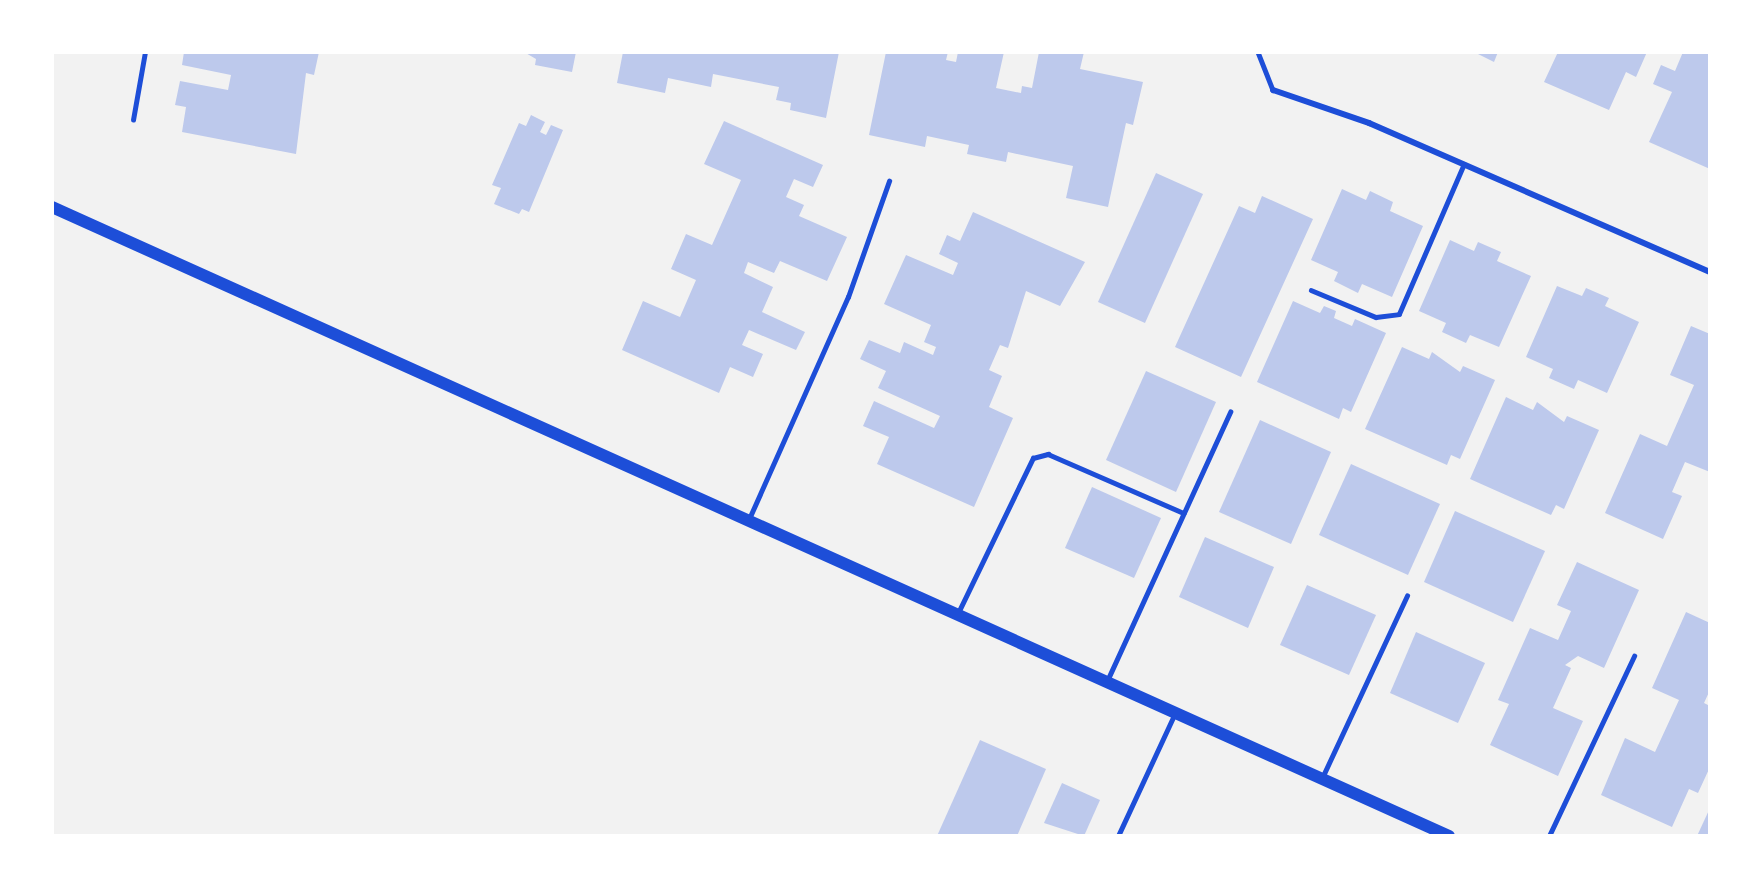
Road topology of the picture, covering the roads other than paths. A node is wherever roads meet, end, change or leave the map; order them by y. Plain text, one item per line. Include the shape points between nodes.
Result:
1 (145, 52) edge
2 (1258, 52) edge
3 (1273, 90) joint
4 (133, 120) dead end
5 (1464, 164) junction
6 (889, 181) dead end
7 (52, 207) edge
8 (1710, 272) edge
9 (1311, 290) dead end
10 (1230, 412) dead end
11 (1184, 513) junction
12 (748, 522) junction
13 (1407, 596) dead end
14 (957, 614) junction
15 (1634, 656) dead end
16 (1107, 681) junction
17 (1176, 711) junction
18 (1322, 778) junction
19 (1118, 836) edge
20 (1449, 836) edge
21 (1549, 836) edge

1 - 4 lane
2 - 3 lane
3 - 5 street via 1369,123
5 - 8 street
5 - 9 lane via 1399,314 1376,317
6 - 12 lane via 848,297
7 - 12 main road
10 - 11 lane
11 - 14 lane via 1048,454 1033,458
11 - 16 lane
12 - 14 main road
13 - 18 lane
14 - 16 main road
15 - 21 lane
16 - 17 main road
17 - 18 main road
17 - 19 lane
18 - 20 main road

